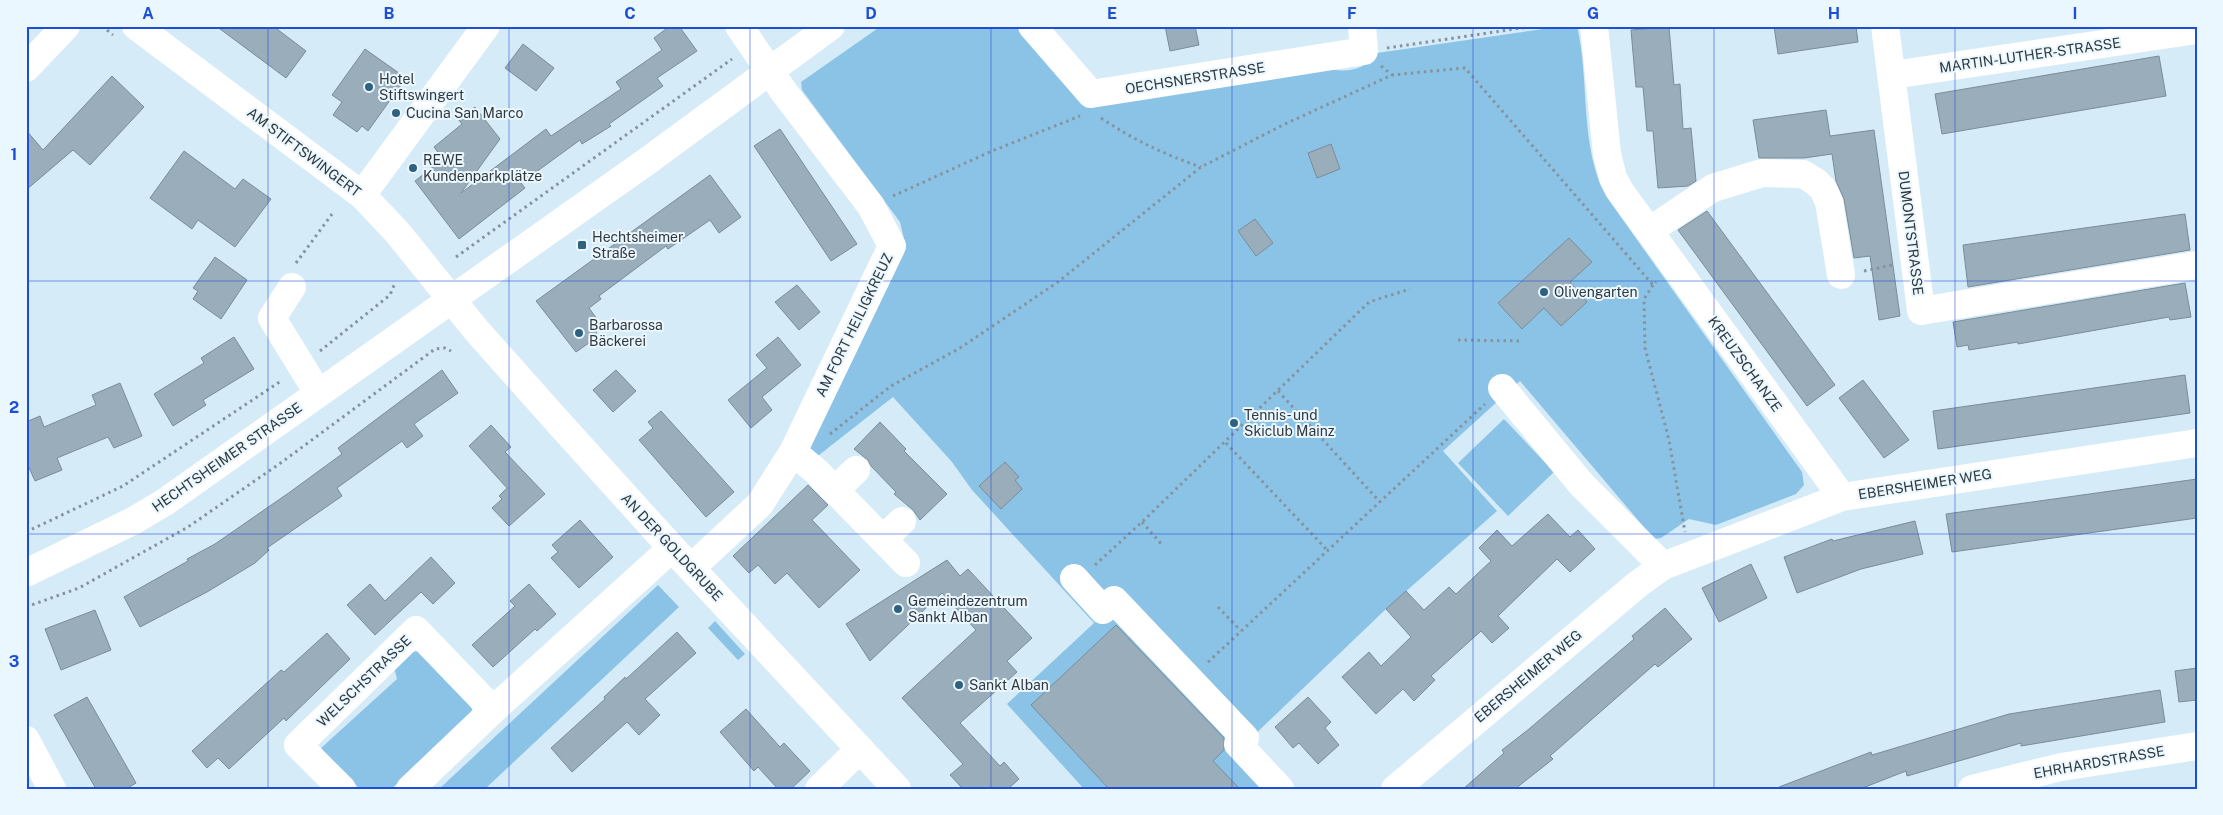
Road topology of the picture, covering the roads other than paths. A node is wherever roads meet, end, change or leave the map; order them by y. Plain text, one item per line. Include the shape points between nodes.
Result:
1 (66, 26) edge
2 (136, 26) edge
3 (486, 26) edge
4 (831, 26) edge
5 (1032, 26) edge
6 (1594, 26) edge
7 (1885, 26) edge
8 (2197, 30) edge
9 (746, 35) edge
10 (1363, 39) edge
11 (26, 68) edge
12 (770, 71) junction
13 (1892, 75) junction
14 (362, 195) junction
15 (1649, 232) junction
16 (2197, 265) edge
17 (1841, 275) road end
18 (292, 287) dead end
19 (452, 299) junction
20 (1502, 388) road end
21 (318, 393) junction
22 (2197, 443) edge
23 (796, 455) junction
24 (856, 470) dead end
25 (835, 490) junction
26 (1842, 497) junction
27 (672, 548) junction
28 (906, 563) dead end
29 (1663, 566) junction
30 (691, 568) junction
31 (1084, 572) road end
32 (26, 573) edge
33 (493, 710) junction
34 (26, 740) edge
35 (2197, 746) edge
36 (860, 749) junction
37 (52, 789) edge
38 (342, 789) edge
39 (410, 789) edge
40 (819, 789) edge
41 (897, 789) edge
42 (1280, 789) edge
43 (1395, 789) edge
44 (1972, 789) edge

1 - 11 street
2 - 14 street, AM STIFTSWINGERT
3 - 14 street
4 - 12 street, HECHTSHEIMER STRASSE
5 - 10 street, OECHSNERSTRASSE via 1091,94
6 - 15 street, KREUZSCHANZE via 1610,168 1620,191
7 - 13 street, DUMONTSTRASSE
8 - 13 street, MARTIN-LUTHER-STRASSE
9 - 12 street, AM FORT HEILIGKREUZ
12 - 19 street, HECHTSHEIMER STRASSE
12 - 23 street, AM FORT HEILIGKREUZ via 871,206 892,246
13 - 16 street, DUMONTSTRASSE via 1921,311
14 - 19 street, AM STIFTSWINGERT
15 - 17 street via 1712,188 1762,173 1803,174 1823,189 1830,202
15 - 26 street, KREUZSCHANZE
18 - 21 street via 272,318
19 - 21 street, HECHTSHEIMER STRASSE
19 - 27 street, AN DER GOLDGRUBE via 486,342
20 - 29 street via 1582,485
21 - 32 street, HECHTSHEIMER STRASSE via 141,516
22 - 26 street, EBERSHEIMER WEG
23 - 25 street
23 - 30 street, AM FORT HEILIGKREUZ via 760,504
24 - 25 street
25 - 28 street via 893,530
26 - 29 street, EBERSHEIMER WEG
27 - 30 street, AN DER GOLDGRUBE
27 - 33 street
29 - 43 street, EBERSHEIMER WEG
30 - 36 street, AN DER GOLDGRUBE
31 - 42 street via 1103,610 1114,600 1245,738 1238,744
33 - 38 street, WELSCHSTRASSE via 416,630 298,745
33 - 39 street
34 - 37 street
35 - 44 street, EHRHARDSTRASSE via 2061,766
36 - 40 street
36 - 41 street, AN DER GOLDGRUBE

